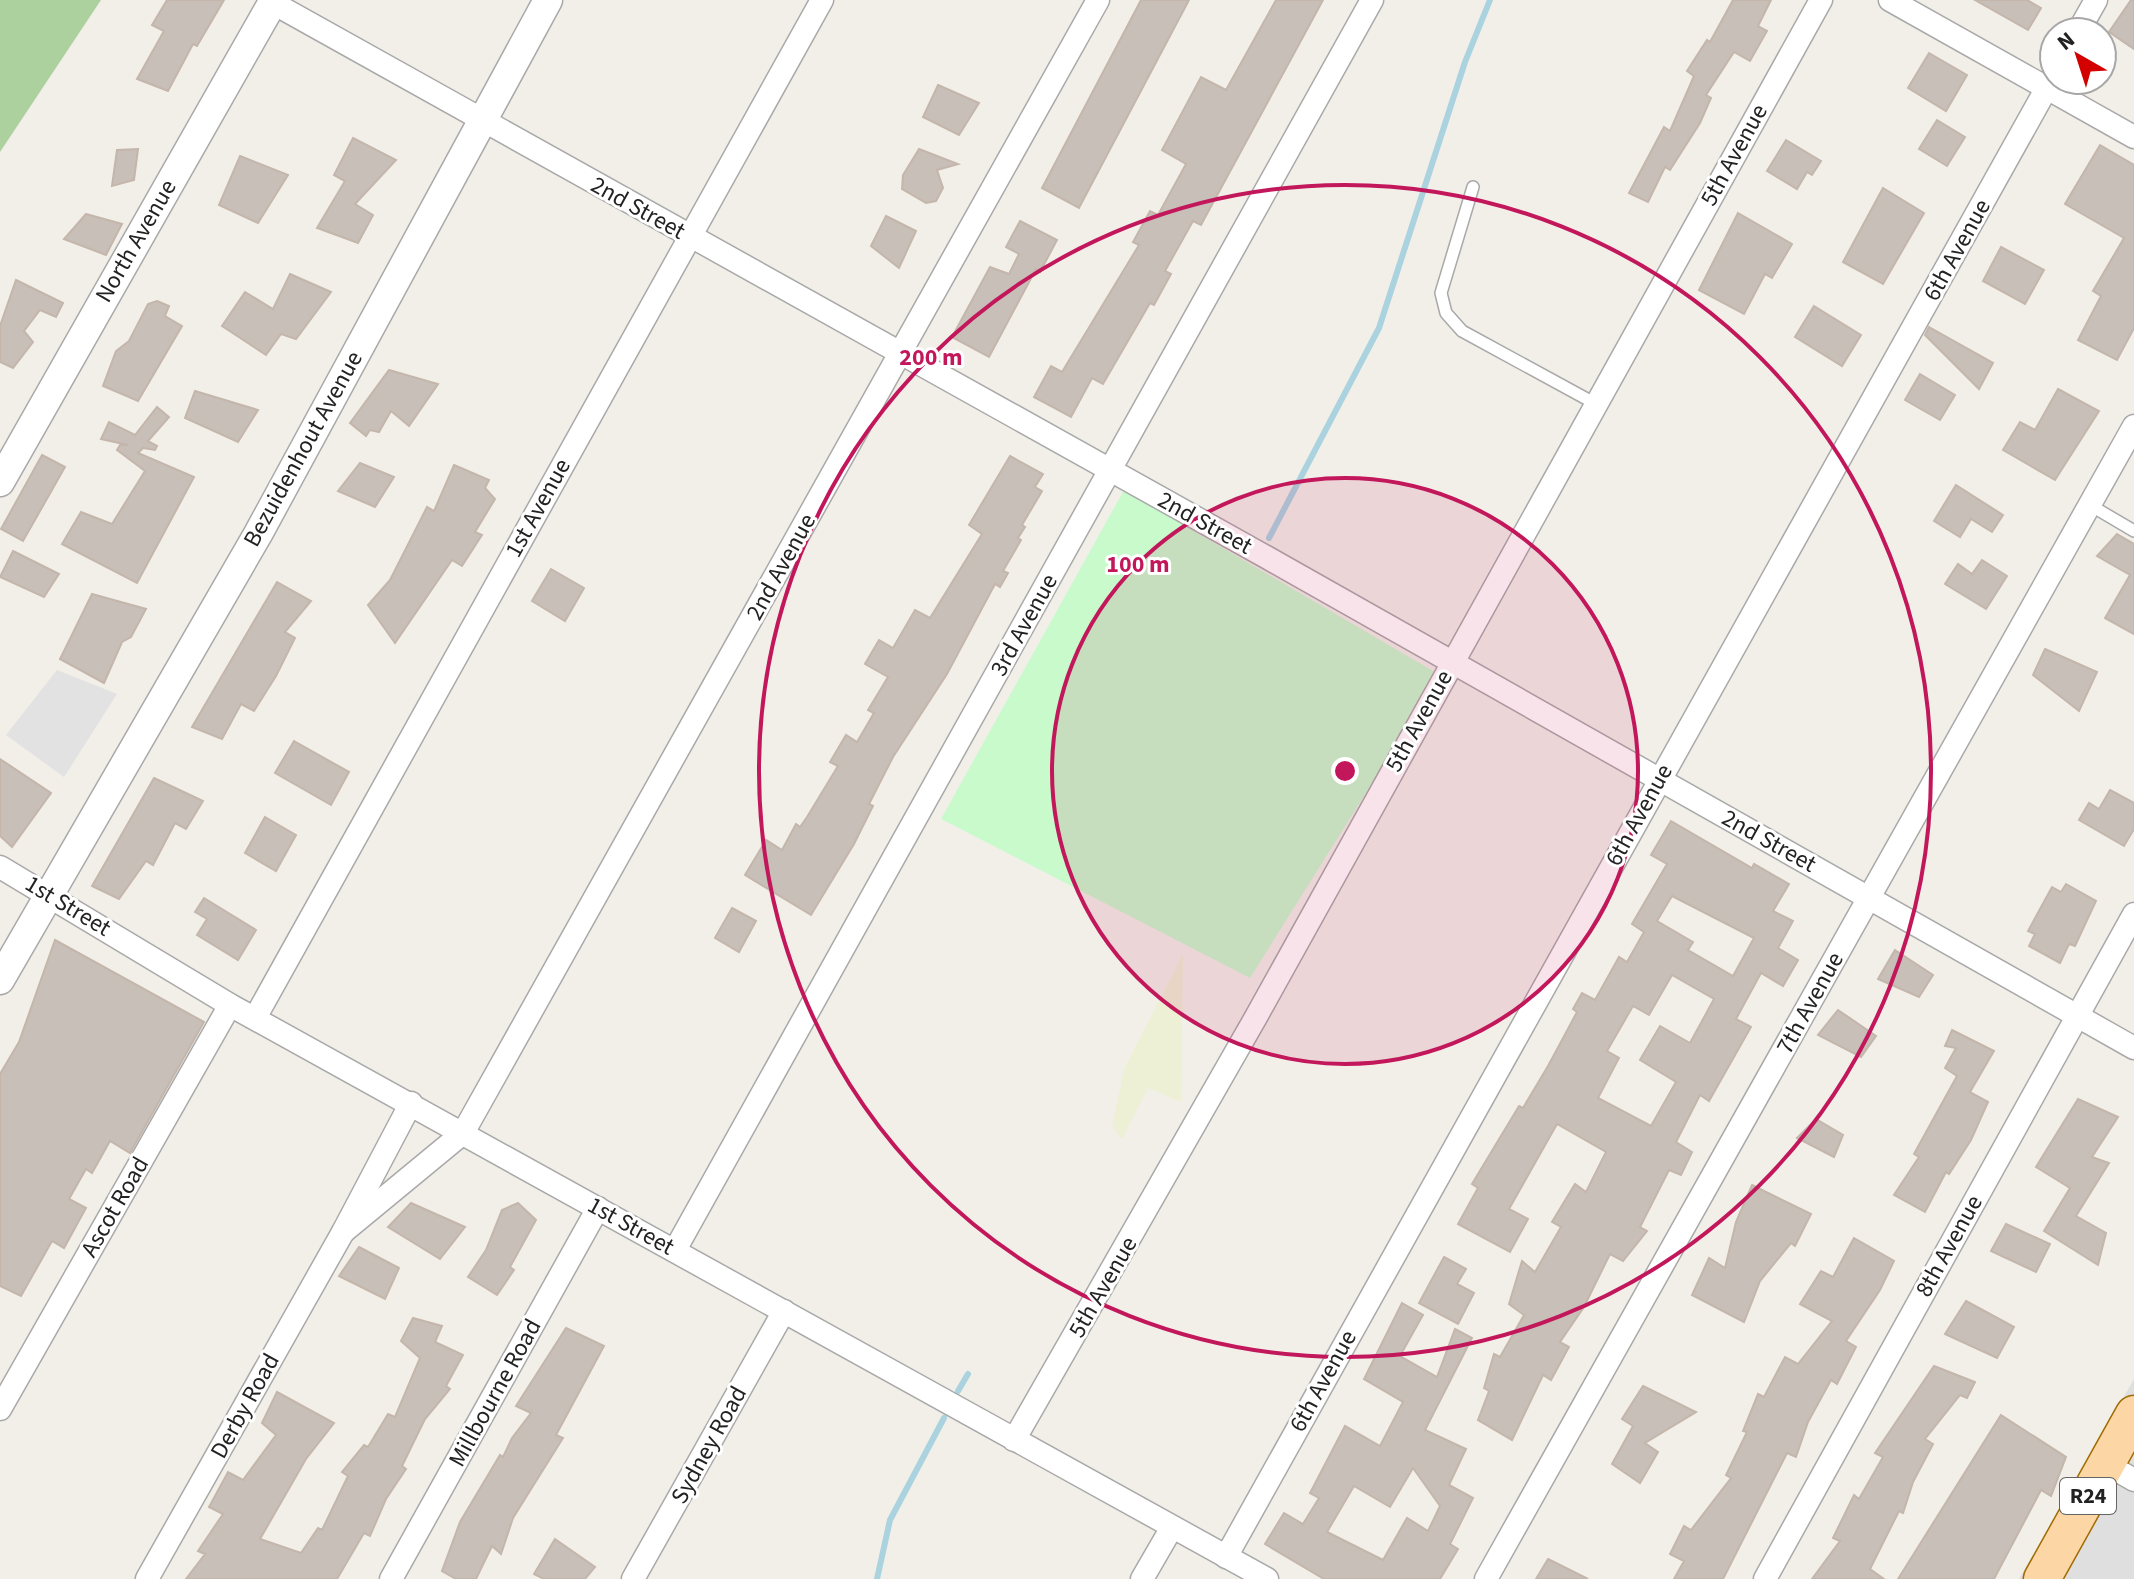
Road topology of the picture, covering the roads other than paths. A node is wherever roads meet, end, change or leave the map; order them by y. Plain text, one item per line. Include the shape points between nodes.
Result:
1 (548, 0) edge
2 (822, 0) edge
3 (1098, 0) edge
4 (1372, 0) edge
5 (1821, 0) edge
6 (1890, 0) edge
7 (273, 1) edge
8 (2038, 76) edge
9 (2042, 96) edge
10 (2071, 96) edge
11 (482, 120) junction
12 (2134, 137) edge
13 (1473, 187) dead end
14 (689, 236) junction
15 (901, 353) junction
16 (1596, 404) junction
17 (2134, 426) edge
18 (1110, 471) junction
19 (0, 482) edge
20 (2090, 505) junction
21 (2134, 531) edge
22 (1451, 661) junction
23 (1659, 780) junction
24 (0, 867) edge
25 (49, 893) junction
26 (1870, 897) junction
27 (2134, 914) edge
28 (0, 980) edge
29 (230, 1005) junction
30 (2077, 1017) junction
31 (255, 1018) junction
32 (2134, 1048) edge
33 (411, 1103) junction
34 (463, 1133) junction
35 (598, 1208) junction
36 (343, 1232) junction
37 (675, 1250) junction
38 (784, 1311) junction
39 (0, 1409) edge
40 (2134, 1414) edge
41 (1014, 1440) junction
42 (2125, 1470) edge
43 (1171, 1529) junction
44 (1226, 1557) junction
45 (147, 1579) edge
46 (391, 1579) edge
47 (633, 1579) edge
48 (1142, 1579) edge
49 (1267, 1579) edge
50 (1486, 1579) edge
51 (1765, 1579) edge
52 (2042, 1579) edge
53 (2069, 1579) edge

1 - 11 street, Bezuidenhout Avenue
2 - 14 street, 1st Avenue
3 - 15 street, 2nd Avenue
4 - 18 street, 3rd Avenue
5 - 16 street, 5th Avenue
6 - 8 street
7 - 11 street, 2nd Street
7 - 19 street, North Avenue
9 - 23 street, 6th Avenue
10 - 12 street
11 - 14 street, 2nd Street
11 - 25 street, Bezuidenhout Avenue via 258,534
13 - 16 lane via 1441,293 1446,313 1462,331
14 - 15 street, 2nd Street
14 - 31 street, 1st Avenue
15 - 18 street, 2nd Street
15 - 34 street, 2nd Avenue
16 - 22 street, 5th Avenue
17 - 20 street, 7th Avenue
18 - 22 street, 2nd Street
18 - 37 street, 3rd Avenue
20 - 21 lane
20 - 26 street, 7th Avenue
22 - 23 street, 2nd Street
22 - 41 street, 5th Avenue
23 - 26 street, 2nd Street
23 - 44 street, 6th Avenue
24 - 25 street, 1st Street
25 - 28 street, Bezuidenhout Avenue
25 - 29 street, 1st Street
26 - 30 street, 2nd Street
26 - 50 street, 7th Avenue
27 - 30 street, 8th Avenue
29 - 31 street, 1st Street
29 - 39 street, Ascot Road
30 - 32 street, 2nd Street
30 - 51 street, 8th Avenue
31 - 33 street, 1st Street
33 - 34 street, 1st Street
33 - 36 street, Derby Road
34 - 35 street, 1st Street
34 - 36 street, Derby Road
35 - 37 street, 1st Street
35 - 46 street, Millbourne Road
36 - 45 street, Derby Road
37 - 38 street, 1st Street
38 - 41 street, 1st Street
38 - 47 street, Sydney Road
40 - 42 main road, R24
41 - 43 street, 1st Street
42 - 52 main road, R24
42 - 53 main road, R24
43 - 44 street, 1st Street
43 - 48 street
44 - 49 street, 1st Street

